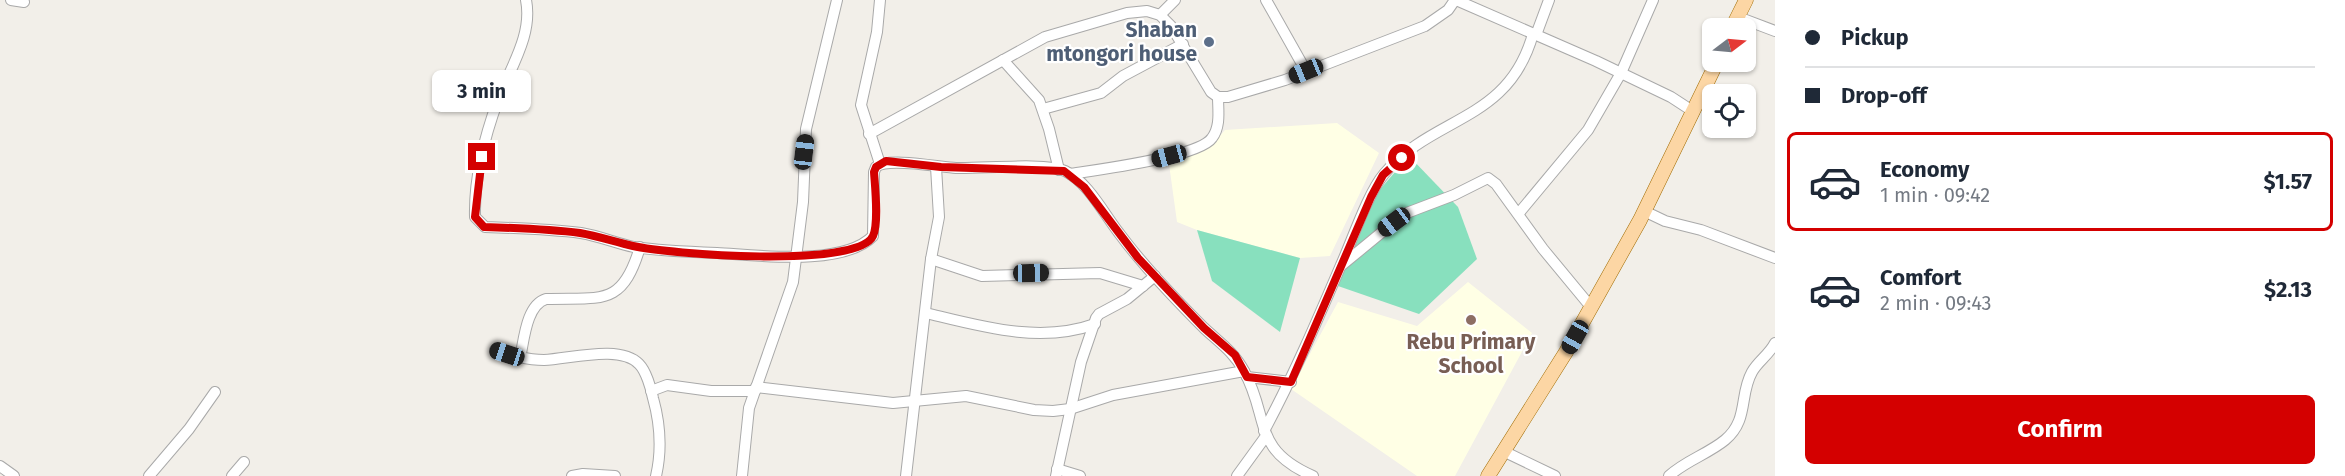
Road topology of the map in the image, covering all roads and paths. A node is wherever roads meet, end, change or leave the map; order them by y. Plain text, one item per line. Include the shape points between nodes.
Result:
1 (10, 0) edge
2 (526, 0) edge
3 (837, 0) edge
4 (880, 0) edge
5 (1175, 0) edge
6 (1266, 0) edge
7 (1455, 0) edge
8 (1549, 0) edge
9 (1653, 0) edge
10 (1746, 0) edge
11 (24, 2) dead end
12 (1160, 15) junction
13 (1737, 18) edge
14 (1756, 27) edge
15 (1775, 31) edge
16 (1534, 34) junction
17 (1184, 44) junction
18 (1004, 60) junction
19 (1306, 71) junction
20 (1712, 72) edge
21 (1621, 73) junction
22 (1218, 97) junction
23 (1043, 109) junction
24 (1694, 112) junction
25 (869, 134) junction
26 (880, 164) junction
27 (936, 167) junction
28 (1059, 170) junction
29 (1070, 174) junction
30 (1644, 211) junction
31 (1519, 213) junction
32 (640, 247) junction
33 (798, 257) junction
34 (1775, 258) edge
35 (931, 259) junction
36 (1341, 264) junction
37 (1155, 276) junction
38 (1143, 286) junction
39 (1591, 307) junction
40 (926, 313) junction
41 (1095, 324) junction
42 (1775, 343) edge
43 (495, 350) dead end
44 (520, 358) junction
45 (1246, 374) junction
46 (1291, 382) junction
47 (756, 389) junction
48 (651, 391) junction
49 (215, 392) dead end
50 (917, 401) junction
51 (1070, 409) junction
52 (1265, 434) junction
53 (1503, 451) junction
54 (244, 462) dead end
55 (0, 466) edge
56 (1056, 472) edge
57 (14, 476) edge
58 (148, 476) edge
59 (232, 476) edge
60 (573, 476) edge
61 (615, 476) edge
62 (656, 476) edge
63 (742, 476) edge
64 (906, 476) edge
65 (1080, 476) edge
66 (1237, 476) edge
67 (1313, 476) edge
68 (1488, 476) edge
69 (1555, 476) edge
70 (1670, 476) edge

1 - 11 street
2 - 32 street via 526,33 486,135 477,178 475,217 484,227 578,233
3 - 33 street via 806,129
4 - 25 street via 877,32 861,99
5 - 12 street
6 - 19 street
7 - 16 street
7 - 19 street via 1425,26
8 - 16 street
9 - 21 street
10 - 13 main road
12 - 17 street
12 - 18 street via 1147,11 1127,13 1088,24 1045,37
14 - 15 street
16 - 21 street
16 - 36 street via 1518,69 1492,101 1420,144 1383,175
17 - 22 street via 1211,92
17 - 23 street via 1123,76 1101,93
18 - 23 street via 1033,90
18 - 25 street
19 - 22 street via 1248,92
20 - 24 main road
21 - 24 street
21 - 31 street via 1588,130
22 - 29 street via 1214,135 1202,146 1152,160
23 - 28 street
24 - 30 main road
25 - 26 street
26 - 27 street
26 - 33 street via 874,172 873,236 861,246
27 - 28 street
27 - 35 street via 939,217
28 - 29 street
29 - 37 street
30 - 34 street
30 - 39 main road
31 - 36 street via 1496,183 1484,178 1404,214
31 - 39 street
32 - 33 street
32 - 44 street via 630,277 615,293 539,302 530,317
33 - 47 street
35 - 38 street via 982,276 1100,273
35 - 40 street
36 - 46 street
37 - 38 street
37 - 45 street via 1235,355
38 - 41 street via 1100,314
39 - 53 main road
40 - 41 street via 1033,333 1067,332
40 - 50 street
41 - 51 street
42 - 70 street via 1752,370 1735,429 1725,440
43 - 44 street
44 - 48 street via 543,360 597,354 629,357 640,365
45 - 46 street
45 - 51 street via 1113,395
45 - 52 street
46 - 52 street
47 - 48 street via 711,392 668,385
47 - 50 street via 859,400
47 - 63 street via 744,441
48 - 62 street via 660,445
49 - 58 street
50 - 51 street via 966,396 1034,410
50 - 64 street
51 - 56 street
52 - 66 street
52 - 67 street via 1287,461
53 - 68 main road
53 - 69 street
54 - 59 street
55 - 57 street
56 - 65 street
60 - 61 street

